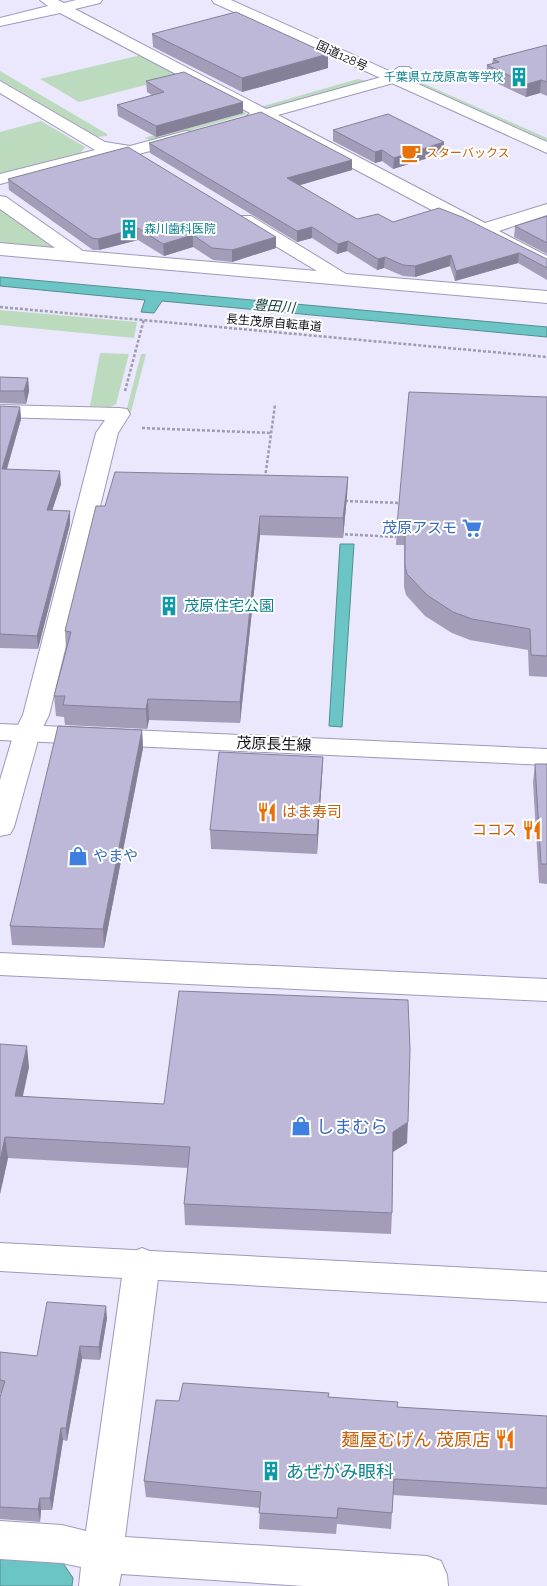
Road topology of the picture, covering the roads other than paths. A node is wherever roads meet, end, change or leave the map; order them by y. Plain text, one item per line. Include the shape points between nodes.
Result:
1 (95, 0) edge
2 (219, 0) edge
3 (252, 0) edge
4 (54, 4) edge
5 (0, 22) edge
6 (374, 71) junction
7 (398, 74) junction
8 (0, 86) edge
9 (246, 105) junction
10 (264, 114) junction
11 (194, 127) edge
12 (547, 132) edge
13 (124, 141) junction
14 (547, 148) edge
15 (93, 151) junction
16 (148, 161) edge
17 (0, 180) edge
18 (0, 201) edge
19 (547, 210) edge
20 (232, 212) edge
21 (483, 230) junction
22 (0, 249) edge
23 (78, 256) junction
24 (547, 263) edge
25 (343, 278) junction
26 (547, 297) edge
27 (0, 411) edge
28 (0, 732) edge
29 (27, 733) junction
30 (547, 757) edge
31 (0, 827) edge
32 (0, 964) edge
33 (547, 990) edge
34 (0, 1256) edge
35 (142, 1263) junction
36 (547, 1287) edge
37 (0, 1540) edge
38 (101, 1570) edge
39 (428, 1586) edge

1 - 4 main road
2 - 6 main road, 国道128号
3 - 7 main road, 国道128号
4 - 5 main road
4 - 9 main road
6 - 7 main road
6 - 9 main road
7 - 10 main road
7 - 12 main road, 国道128号
7 - 14 main road, 国道128号
8 - 15 main road
9 - 10 main road
9 - 10 main road via 232,116
10 - 21 main road
11 - 13 main road
13 - 15 main road
13 - 16 main road
15 - 17 main road
18 - 23 main road
19 - 21 main road
20 - 25 main road
21 - 24 main road
22 - 23 main road
23 - 25 main road
25 - 26 main road
27 - 29 main road via 119,414 107,433 36,715
28 - 29 main road, 茂原長生線
29 - 30 main road, 茂原長生線
29 - 31 main road
32 - 33 main road
34 - 35 main road
35 - 36 main road
35 - 38 main road
37 - 38 main road via 62,1544
38 - 39 main road via 428,1575

